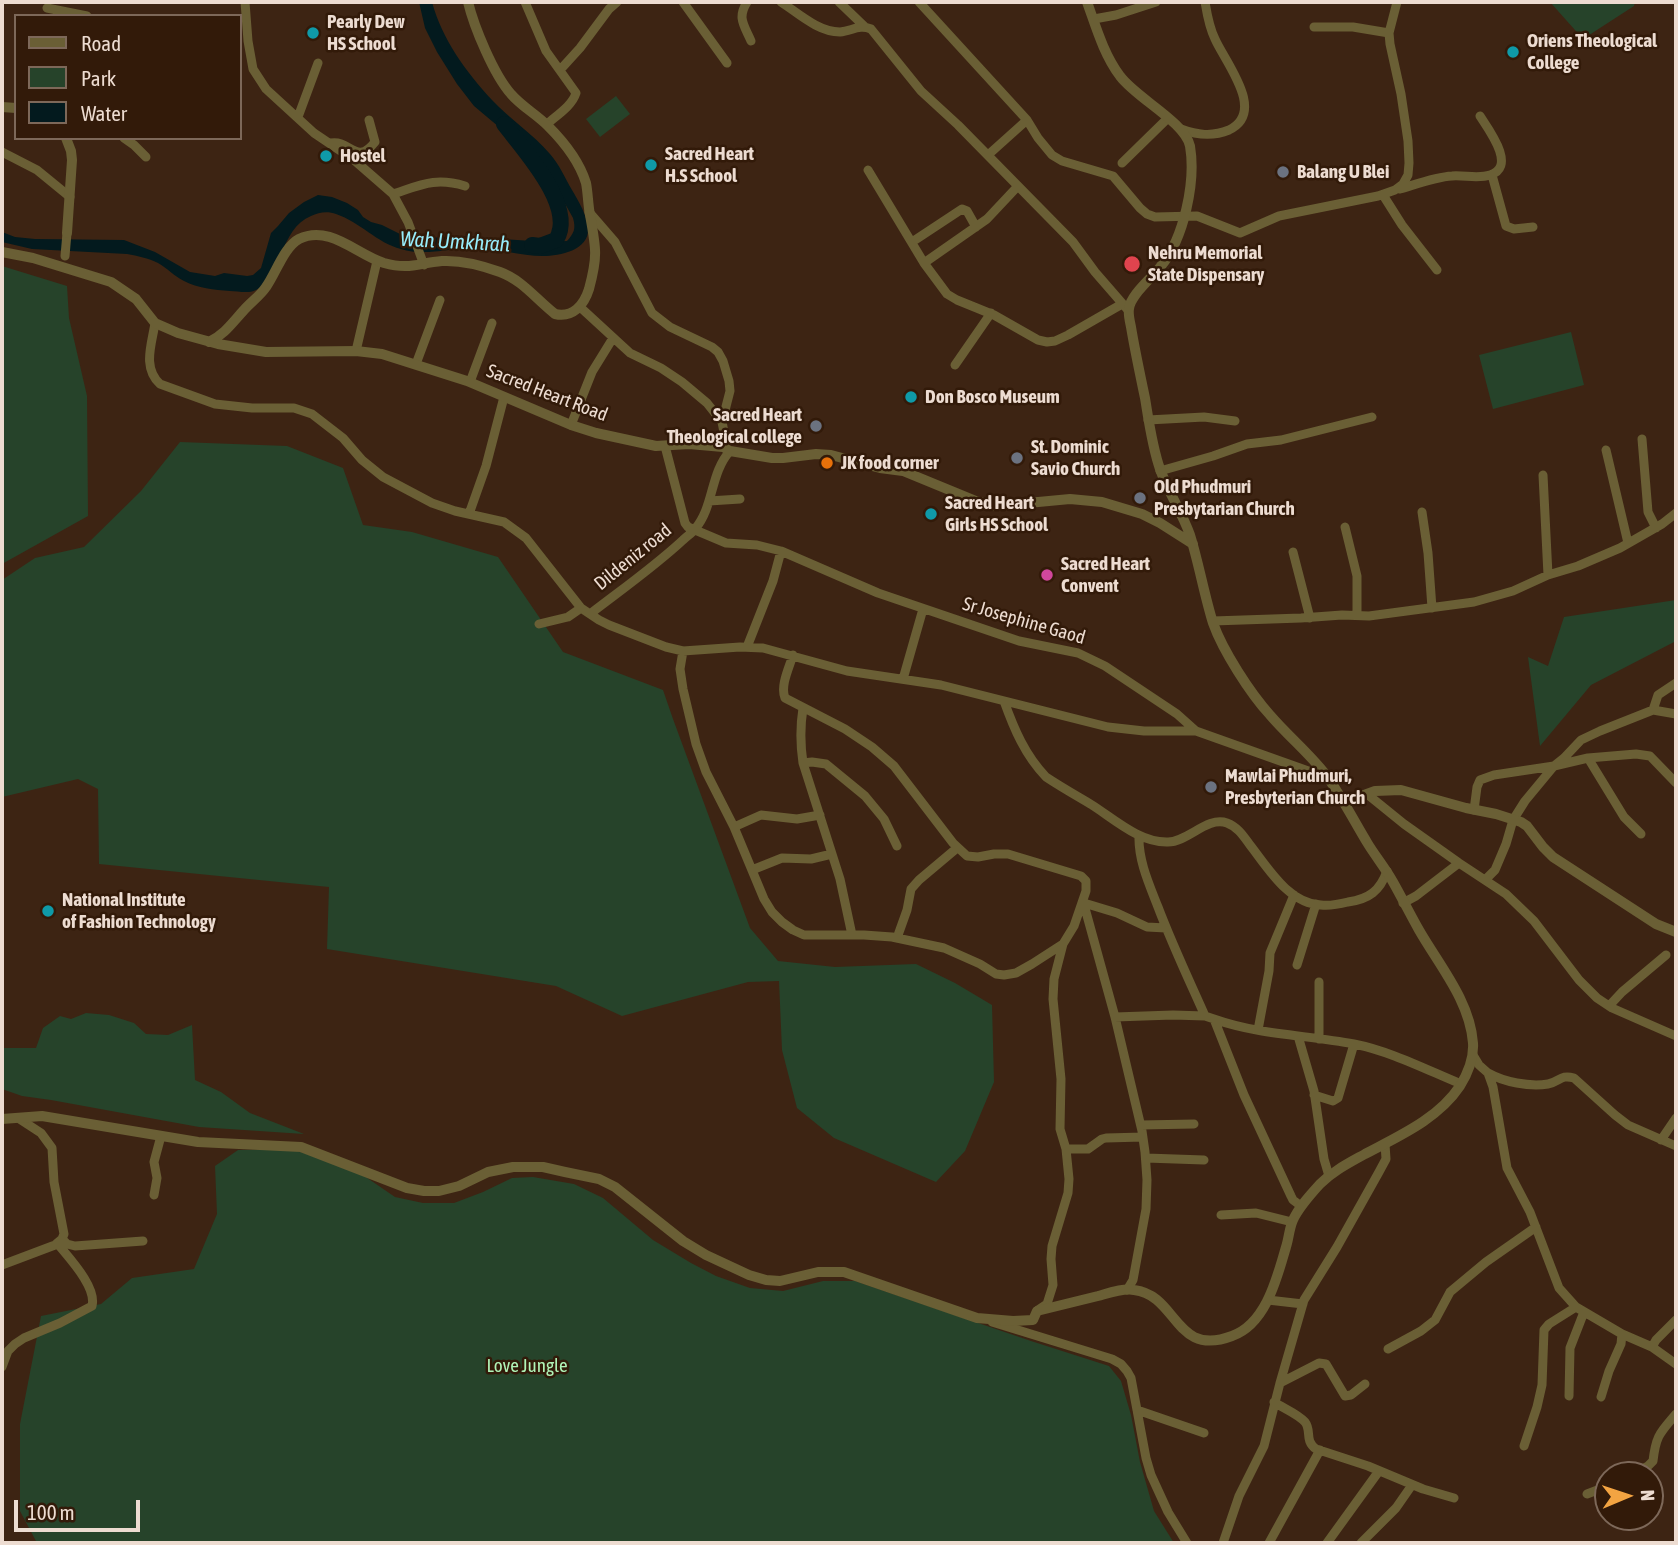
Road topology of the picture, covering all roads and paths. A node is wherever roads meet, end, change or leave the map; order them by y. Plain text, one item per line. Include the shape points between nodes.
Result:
1 (245, 2) edge
2 (468, 2) edge
3 (525, 2) edge
4 (617, 2) edge
5 (683, 2) edge
6 (747, 2) edge
7 (781, 2) edge
8 (839, 2) edge
9 (919, 2) edge
10 (1087, 2) edge
11 (1156, 2) edge
12 (1205, 2) edge
13 (1397, 2) edge
14 (47, 8) dead end
15 (77, 14) edge
16 (1094, 19) junction
17 (243, 24) edge
18 (863, 26) junction
19 (1314, 27) dead end
20 (1389, 33) junction
21 (751, 41) dead end
22 (727, 63) dead end
23 (318, 64) dead end
24 (560, 70) junction
25 (1480, 116) dead end
26 (298, 117) junction
27 (1168, 118) junction
28 (369, 120) dead end
29 (1027, 120) junction
30 (547, 124) junction
31 (1181, 129) junction
32 (127, 140) edge
33 (69, 141) edge
34 (329, 143) junction
35 (2, 152) edge
36 (988, 155) junction
37 (146, 157) dead end
38 (1122, 163) dead end
39 (868, 170) dead end
40 (1492, 175) junction
41 (465, 186) dead end
42 (1018, 186) junction
43 (1395, 190) junction
44 (393, 194) junction
45 (1383, 195) junction
46 (70, 197) junction
47 (589, 212) junction
48 (1186, 215) junction
49 (976, 227) junction
50 (1533, 227) dead end
51 (67, 233) joint
52 (912, 242) junction
53 (2, 252) edge
54 (65, 256) joint
55 (422, 260) junction
56 (377, 261) junction
57 (924, 263) junction
58 (68, 268) junction
59 (1437, 270) dead end
60 (440, 300) dead end
61 (580, 307) junction
62 (1125, 307) junction
63 (991, 313) junction
64 (155, 323) junction
65 (492, 323) dead end
66 (612, 338) junction
67 (209, 342) junction
68 (356, 351) junction
69 (416, 364) junction
70 (955, 365) dead end
71 (470, 382) junction
72 (503, 397) junction
73 (1372, 417) dead end
74 (1149, 420) junction
75 (1235, 421) dead end
76 (722, 422) junction
77 (571, 425) junction
78 (1643, 439) dead end
79 (665, 446) junction
80 (727, 449) junction
81 (1606, 450) dead end
82 (1160, 471) junction
83 (1543, 475) dead end
84 (740, 499) dead end
85 (709, 501) junction
86 (1422, 512) dead end
87 (1676, 513) edge
88 (469, 514) junction
89 (1345, 527) dead end
90 (1656, 528) junction
91 (695, 530) junction
92 (1628, 543) junction
93 (1193, 544) junction
94 (780, 551) junction
95 (1293, 552) dead end
96 (1548, 575) junction
97 (581, 608) junction
98 (1432, 608) junction
99 (923, 609) junction
100 (590, 614) junction
101 (1357, 615) junction
102 (1310, 618) junction
103 (1213, 621) junction
104 (539, 624) dead end
105 (747, 647) junction
106 (683, 651) junction
107 (793, 655) junction
108 (904, 679) junction
109 (1676, 683) edge
110 (1004, 701) junction
111 (803, 708) junction
112 (1653, 710) junction
113 (1676, 714) edge
114 (1196, 732) junction
115 (1588, 758) junction
116 (803, 763) junction
117 (1554, 766) junction
118 (1328, 778) junction
119 (1676, 783) edge
120 (1367, 794) junction
121 (1345, 802) junction
122 (1474, 810) junction
123 (820, 815) junction
124 (1513, 820) junction
125 (734, 827) junction
126 (1641, 834) dead end
127 (1139, 835) junction
128 (897, 846) dead end
129 (957, 848) junction
130 (832, 854) junction
131 (1459, 863) junction
132 (752, 870) junction
133 (1387, 871) junction
134 (1485, 880) junction
135 (1294, 895) junction
136 (1084, 902) junction
137 (1403, 903) junction
138 (1316, 904) junction
139 (1166, 928) junction
140 (1676, 932) edge
141 (852, 935) junction
142 (897, 938) junction
143 (1063, 944) junction
144 (1666, 955) dead end
145 (1297, 965) dead end
146 (1319, 982) dead end
147 (1609, 1006) junction
148 (1115, 1017) junction
149 (1210, 1018) junction
150 (1258, 1030) junction
151 (1298, 1036) junction
152 (1676, 1036) edge
153 (1319, 1040) junction
154 (1354, 1044) junction
155 (1473, 1055) junction
156 (1488, 1073) junction
157 (1461, 1084) junction
158 (1314, 1095) junction
159 (17, 1117) junction
160 (1676, 1118) edge
161 (2, 1119) edge
162 (1194, 1124) dead end
163 (1141, 1125) junction
164 (161, 1136) junction
165 (1143, 1137) junction
166 (1661, 1140) junction
167 (1385, 1143) junction
168 (1676, 1146) edge
169 (1066, 1149) junction
170 (1146, 1158) junction
171 (1204, 1160) dead end
172 (1329, 1176) junction
173 (154, 1195) dead end
174 (1301, 1206) junction
175 (1221, 1215) dead end
176 (1292, 1222) junction
177 (1536, 1227) junction
178 (60, 1241) junction
179 (142, 1241) dead end
180 (2, 1265) edge
181 (1127, 1290) junction
182 (1268, 1300) junction
183 (1303, 1304) junction
184 (1580, 1310) junction
185 (1037, 1311) junction
186 (977, 1318) junction
187 (1676, 1320) edge
188 (1622, 1334) junction
189 (1652, 1347) junction
190 (1388, 1349) dead end
191 (1676, 1364) edge
192 (2, 1367) edge
193 (1280, 1383) junction
194 (1365, 1384) dead end
195 (1569, 1396) dead end
196 (1601, 1397) dead end
197 (1274, 1402) junction
198 (1137, 1410) junction
199 (1676, 1414) edge
200 (1204, 1433) dead end
201 (1524, 1446) dead end
202 (1320, 1450) junction
203 (1653, 1461) edge
204 (1379, 1471) junction
205 (1412, 1485) junction
206 (1594, 1491) edge
207 (1587, 1494) dead end
208 (1454, 1498) dead end
209 (1187, 1543) edge
210 (1223, 1543) edge
211 (1269, 1543) edge
212 (1326, 1543) edge
213 (1361, 1543) edge

1 - 17 street
2 - 30 street via 501,80 511,95
3 - 24 street via 546,51
4 - 24 street
5 - 22 street
6 - 21 street via 741,16
7 - 18 street via 828,30
8 - 18 street
9 - 29 street
10 - 16 street
11 - 16 street
12 - 31 street via 1214,38 1236,77 1245,106 1239,123 1222,132 1198,135
13 - 20 street
14 - 15 street
16 - 27 street via 1119,74
17 - 26 street via 253,69 266,89
18 - 36 street via 871,29 921,91
19 - 20 street
20 - 43 street via 1409,163 1408,175
23 - 26 street
24 - 30 street via 576,93 575,99
25 - 40 street via 1501,156 1500,169
26 - 34 street
27 - 31 street
27 - 38 street
28 - 34 street via 375,142 362,152
29 - 36 street
29 - 48 street via 1052,155 1113,176 1147,214
30 - 47 street via 579,165
31 - 48 street via 1190,145 1191,162
32 - 37 street
33 - 46 street
34 - 44 street
35 - 46 street via 37,170
36 - 42 street
39 - 52 street
40 - 43 street via 1449,176
40 - 50 street via 1506,226
41 - 44 street via 432,182
42 - 49 street
42 - 62 street via 1073,242
43 - 45 street
44 - 55 street
45 - 48 street via 1279,216 1240,233
45 - 59 street
46 - 51 street
47 - 61 street via 596,258
47 - 76 street via 615,242 652,313 718,352 730,391
48 - 62 street via 1168,257
49 - 52 street via 962,209
49 - 57 street
51 - 54 street
52 - 57 street
53 - 58 street
54 - 58 street
55 - 56 street via 408,267
55 - 61 street via 481,265 512,277 555,314 568,314
56 - 67 street via 330,236 299,239 264,291 221,336
56 - 68 street
57 - 63 street via 947,294
58 - 64 street via 111,282 136,299
60 - 69 street
61 - 66 street
62 - 63 street via 1047,342
62 - 74 street
63 - 70 street
64 - 67 street, Sacred Heart Road
64 - 88 street via 149,364 160,384 215,404 286,407 312,414 383,477 432,503
65 - 71 street
66 - 76 street via 682,382
66 - 77 street via 592,372
67 - 68 street, Sacred Heart Road via 266,352
68 - 69 street, Sacred Heart Road
69 - 71 street, Sacred Heart Road
71 - 72 street, Sacred Heart Road
72 - 77 street, Sacred Heart Road
72 - 88 street
73 - 82 street via 1247,444
74 - 75 street via 1204,416
74 - 82 street
76 - 80 street
77 - 79 street, Sacred Heart Road
78 - 90 street via 1648,512
79 - 80 street, Sacred Heart Road
79 - 91 street via 685,523
80 - 85 street, Dildeniz road
80 - 93 street, Sacred Heart Road via 783,458 831,455 903,471 996,506 1070,499 1102,502 1142,514
81 - 92 street
82 - 93 street
83 - 96 street
84 - 85 street
85 - 91 street, Dildeniz road
86 - 98 street
87 - 90 street
88 - 97 street via 516,529
89 - 101 street via 1357,576
90 - 92 street
91 - 94 street, Sr Josephine Gaod via 726,543
91 - 100 street, Dildeniz road
92 - 96 street
93 - 103 street
94 - 99 street, Sr Josephine Gaod
94 - 105 street
95 - 102 street
96 - 98 street via 1504,594
97 - 100 street
97 - 104 street via 568,617
98 - 101 street
99 - 108 street
99 - 114 street, Sr Josephine Gaod via 1019,641 1087,656 1177,714
100 - 106 street
101 - 102 street
102 - 103 street
103 - 118 street via 1235,667 1268,713
105 - 106 street
105 - 107 street
106 - 125 street via 682,689 696,744
107 - 108 street via 847,671
107 - 111 street via 782,693
108 - 110 street
109 - 112 street via 1658,695
110 - 114 street via 1108,727
110 - 127 street via 1020,743 1046,778
111 - 116 street
111 - 129 street via 845,729 894,766
112 - 113 street
112 - 117 street via 1581,740
114 - 118 street, Sr Josephine Gaod
115 - 117 street
115 - 119 street via 1650,756
115 - 126 street via 1624,817
116 - 123 street
116 - 128 street via 826,764 865,796 884,819
117 - 122 street via 1480,780
117 - 124 street
118 - 121 street
120 - 121 street
120 - 122 street via 1401,790
120 - 131 street
121 - 133 street
122 - 124 street
123 - 125 street via 797,819 761,815
123 - 130 street
124 - 134 street via 1502,856
124 - 140 street via 1527,826 1553,858
125 - 132 street
127 - 135 street via 1171,843 1216,822 1231,825
127 - 139 street via 1141,859
129 - 136 street via 974,858 1007,853 1081,876 1087,886
129 - 142 street via 911,889
130 - 132 street via 782,858
130 - 141 street
131 - 134 street
131 - 137 street
132 - 141 street via 772,912 793,930 804,935
133 - 137 street
133 - 138 street via 1383,883 1364,898
134 - 147 street via 1528,915 1587,989
135 - 138 street
135 - 150 street via 1270,953
136 - 139 street via 1147,927
136 - 143 street
136 - 148 street
137 - 155 street via 1453,985 1471,1032
138 - 145 street
139 - 149 street
141 - 142 street
142 - 143 street via 944,948 1004,975 1016,973
143 - 169 street via 1054,999 1060,1129
144 - 147 street
146 - 153 street
147 - 152 street
148 - 149 street
148 - 163 street
149 - 150 street
149 - 174 street via 1290,1196
150 - 151 street
151 - 153 street
151 - 158 street
153 - 154 street
154 - 157 street
154 - 158 street via 1336,1100
155 - 156 street
155 - 157 street
156 - 166 street via 1538,1084 1574,1078 1628,1125
156 - 177 street via 1507,1168
157 - 167 street via 1423,1122
158 - 172 street
159 - 161 street
159 - 164 street via 42,1116
159 - 178 street via 50,1142 64,1234
160 - 166 street
162 - 163 street
163 - 165 street
164 - 173 street via 154,1162 158,1178
164 - 186 street via 218,1144 302,1147 424,1191 459,1186 488,1172 513,1167 583,1175 615,1187 683,1241 749,1275 780,1281 818,1272 844,1272
165 - 169 street via 1102,1139 1088,1149
165 - 170 street
166 - 168 street
167 - 172 street
167 - 183 street via 1383,1165
169 - 185 street via 1068,1193 1052,1246 1053,1285 1045,1306
170 - 171 street
170 - 181 street via 1146,1209 1133,1280
172 - 174 street
174 - 176 street
175 - 176 street via 1256,1213
176 - 182 street
177 - 184 street via 1559,1288
177 - 190 street via 1450,1292 1435,1320
178 - 179 street via 75,1246
178 - 180 street
178 - 192 street via 91,1289 92,1306 15,1344
181 - 182 street via 1148,1294 1191,1336 1214,1342 1243,1331
181 - 185 street
182 - 183 street
183 - 193 street
184 - 188 street
184 - 195 street via 1570,1348
184 - 201 street via 1544,1330 1540,1395
185 - 186 street via 1033,1320
186 - 198 street via 1121,1364 1131,1378
187 - 189 street
188 - 189 street
188 - 196 street
189 - 191 street
193 - 194 street via 1323,1362 1345,1396
193 - 197 street
197 - 202 street via 1305,1422 1311,1445
197 - 210 street via 1264,1446 1239,1496
198 - 200 street
198 - 209 street via 1151,1475
199 - 203 street via 1657,1438
202 - 204 street
202 - 211 street
204 - 205 street
204 - 212 street
205 - 208 street
205 - 213 street
206 - 207 street

